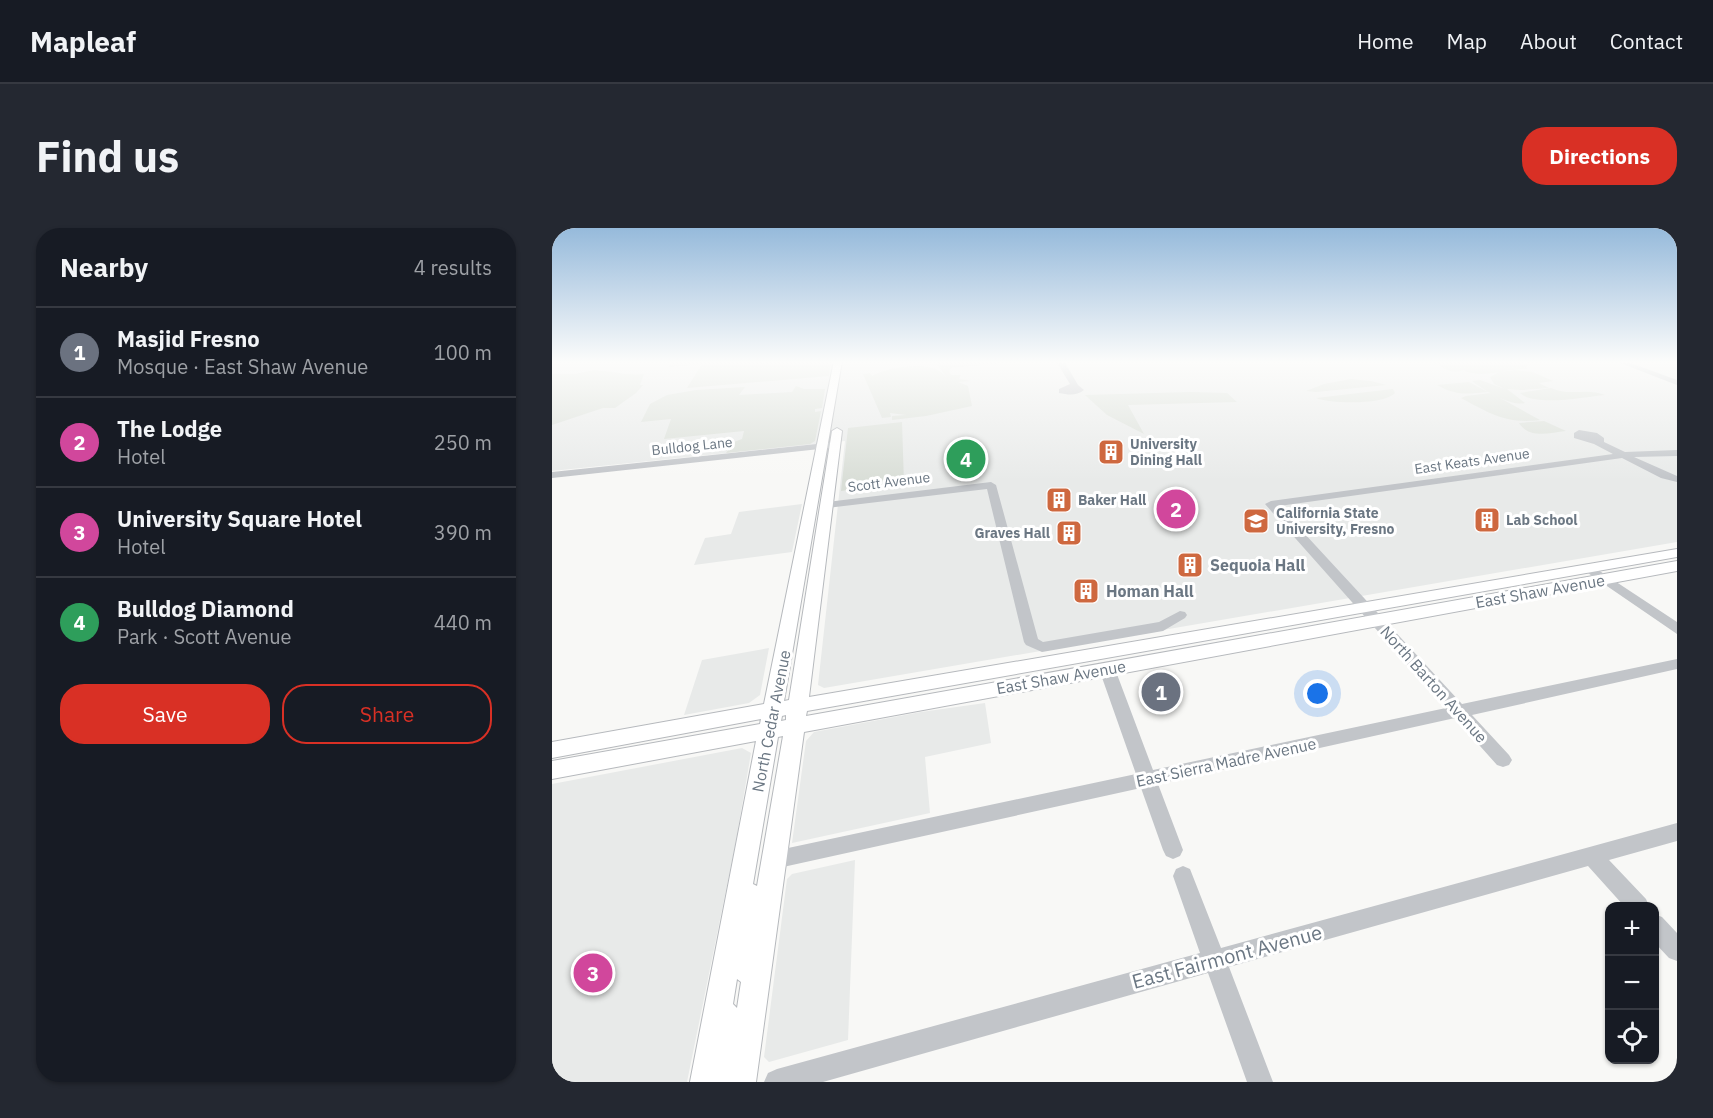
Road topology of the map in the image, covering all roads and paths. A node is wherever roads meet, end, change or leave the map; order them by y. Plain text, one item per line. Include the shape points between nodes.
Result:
1 (834, 401) edge
2 (839, 401) edge
3 (1597, 442) dead end
4 (829, 446) junction
5 (1677, 453) edge
6 (1625, 456) junction
7 (552, 475) edge
8 (1665, 476) junction
9 (1677, 479) edge
10 (1677, 485) edge
11 (1270, 504) joint
12 (826, 505) junction
13 (804, 548) junction
14 (1677, 553) edge
15 (818, 563) junction
16 (1677, 566) edge
17 (1588, 568) junction
18 (801, 570) junction
19 (1604, 579) junction
20 (1370, 614) junction
21 (1180, 615) dead end
22 (811, 619) junction
23 (1677, 630) edge
24 (1205, 635) junction
25 (1677, 664) edge
26 (1107, 669) junction
27 (1459, 712) junction
28 (796, 716) junction
29 (771, 720) junction
30 (552, 750) edge
31 (1503, 760) dead end
32 (552, 770) edge
33 (1148, 779) junction
34 (1677, 832) edge
35 (1173, 850) dead end
36 (1592, 856) junction
37 (774, 860) junction
38 (1183, 876) dead end
39 (739, 892) junction
40 (1634, 902) edge
41 (1659, 930) edge
42 (1677, 950) edge
43 (1215, 961) junction
44 (718, 1009) junction
45 (749, 1027) junction
46 (706, 1082) edge
47 (724, 1082) edge
48 (740, 1082) edge
49 (777, 1082) edge
50 (1260, 1082) edge

1 - 4 main road, North Cedar Avenue
2 - 4 main road, North Cedar Avenue
3 - 6 street
4 - 7 street, Bulldog Lane
4 - 12 main road, North Cedar Avenue
4 - 13 main road, North Cedar Avenue
5 - 6 street, East Keats Avenue
6 - 8 street
6 - 11 street, East Keats Avenue
8 - 9 street
8 - 10 street
11 - 20 street, North Barton Avenue
12 - 15 main road, North Cedar Avenue
12 - 21 street, Scott Avenue via 991,485 1031,642 1042,647 1163,626
13 - 15 main road via 812,552 812,561
13 - 18 main road, North Cedar Avenue
14 - 17 main road, East Shaw Avenue
15 - 22 main road, North Cedar Avenue
16 - 19 main road, East Shaw Avenue
17 - 19 street
17 - 20 main road, East Shaw Avenue
18 - 22 main road via 808,573 805,599
18 - 29 main road, North Cedar Avenue
19 - 20 main road, East Shaw Avenue
19 - 23 street
20 - 24 main road, East Shaw Avenue
20 - 26 main road, East Shaw Avenue
20 - 27 street, North Barton Avenue
22 - 28 main road, North Cedar Avenue
24 - 26 main road via 1162,650 1115,659
24 - 28 main road, East Shaw Avenue
25 - 27 street, East Sierra Madre Avenue
26 - 28 main road, East Shaw Avenue
26 - 33 street
27 - 31 street, North Barton Avenue
27 - 33 street, East Sierra Madre Avenue
28 - 29 main road, East Shaw Avenue
28 - 37 main road, North Cedar Avenue
29 - 30 main road, East Shaw Avenue
29 - 32 main road, East Shaw Avenue
29 - 39 main road, North Cedar Avenue
33 - 35 street
33 - 37 street, East Sierra Madre Avenue
34 - 36 street, East Fairmont Avenue
36 - 40 street
36 - 43 street, East Fairmont Avenue
37 - 45 main road, North Cedar Avenue
38 - 43 street
39 - 44 main road, North Cedar Avenue
39 - 45 main road via 751,895 754,902 748,947
41 - 42 street
43 - 49 street, East Fairmont Avenue
43 - 50 street
44 - 46 main road, North Cedar Avenue
44 - 47 main road via 732,1025
45 - 48 main road, North Cedar Avenue

